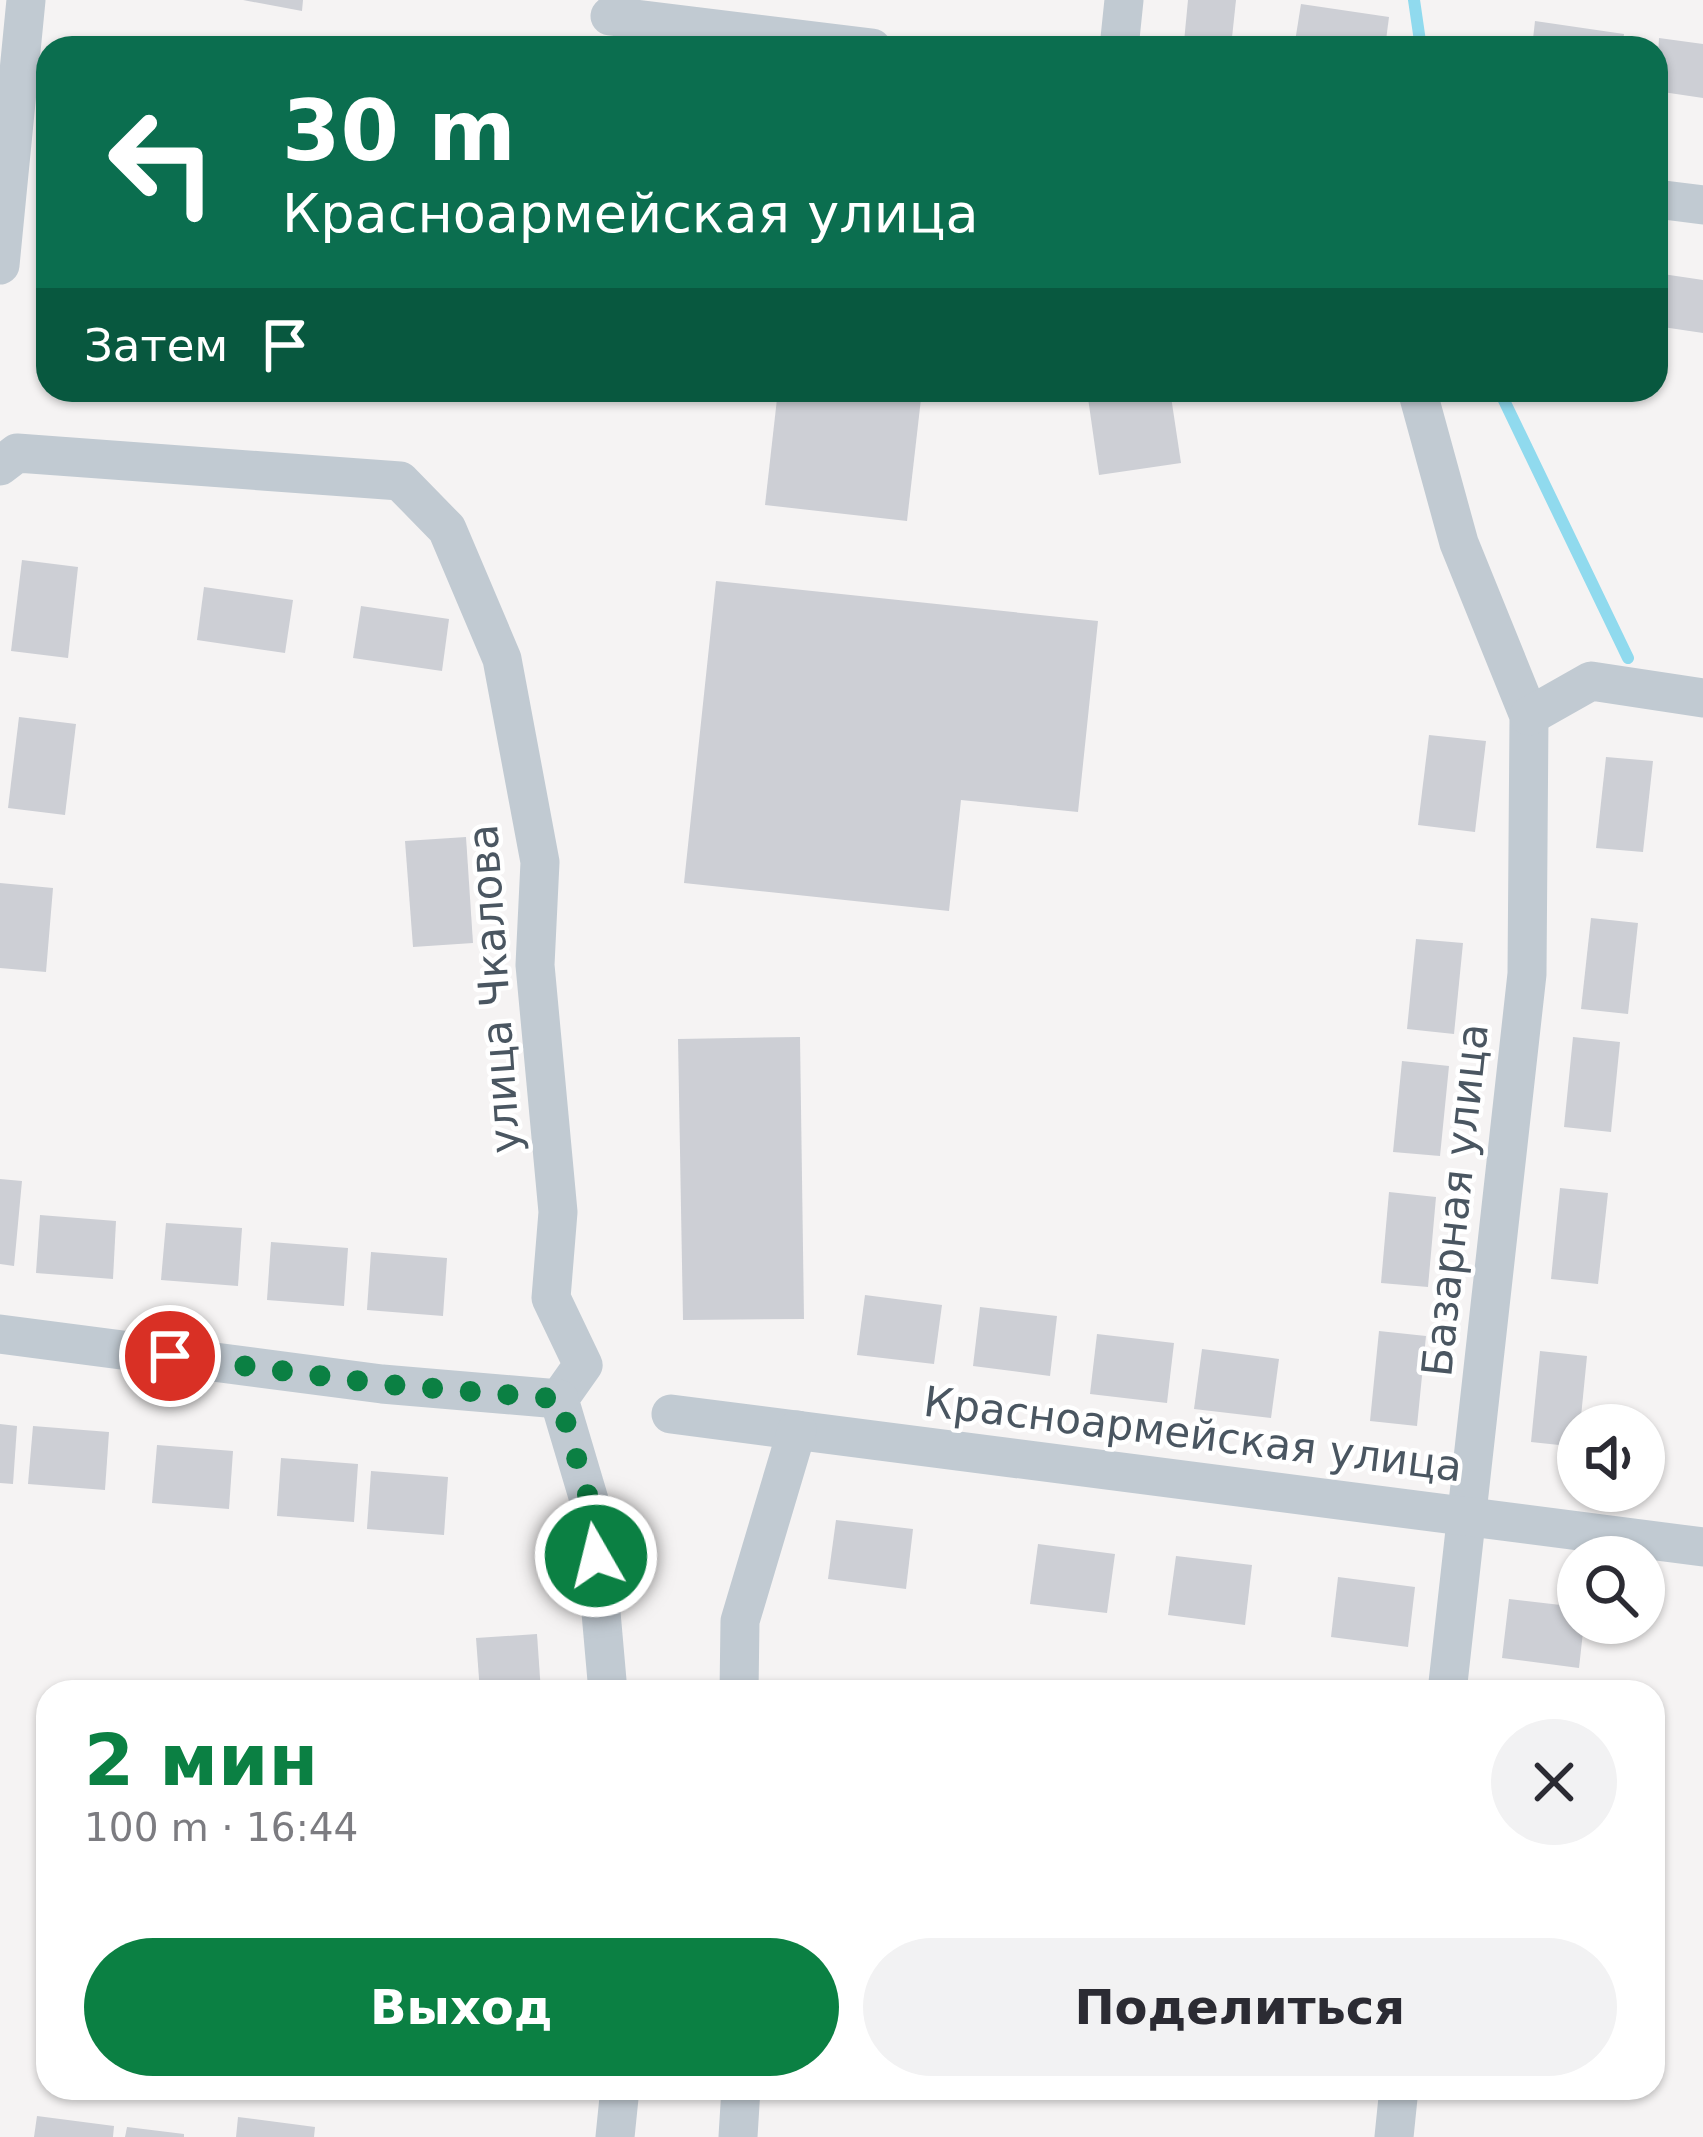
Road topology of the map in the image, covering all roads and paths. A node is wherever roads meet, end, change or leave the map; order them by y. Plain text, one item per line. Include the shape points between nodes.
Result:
1 (26, 0) edge
2 (1124, 0) edge
3 (610, 16) dead end
4 (774, 36) edge
5 (1120, 36) edge
6 (8, 98) edge
7 (1668, 201) edge
8 (1703, 205) edge
9 (0, 265) edge
10 (1420, 402) edge
11 (0, 466) edge
12 (1703, 698) edge
13 (1529, 716) junction
14 (0, 1334) edge
15 (559, 1399) junction
16 (671, 1414) dead end
17 (797, 1430) junction
18 (1470, 1519) junction
19 (1703, 1546) edge
20 (607, 1680) edge
21 (739, 1680) edge
22 (1450, 1680) edge
23 (619, 2100) edge
24 (740, 2100) edge
25 (1399, 2100) edge
26 (615, 2137) edge
27 (737, 2137) edge
28 (1394, 2137) edge

1 - 6 street
2 - 5 street
3 - 4 street
6 - 9 street
7 - 8 street
10 - 13 street via 1459,543
11 - 15 street, улица Чкалова via 17,453 400,481 446,529 502,659 540,862 535,965 558,1212 551,1298 584,1365
12 - 13 street via 1591,681
13 - 18 street, Базарная улица via 1527,974
14 - 15 street
15 - 20 street via 592,1510
16 - 17 street, Красноармейская улица
17 - 18 street, Красноармейская улица
17 - 21 street via 740,1621
18 - 19 street, Красноармейская улица
18 - 22 street, Базарная улица
23 - 26 street
24 - 27 street
25 - 28 street

